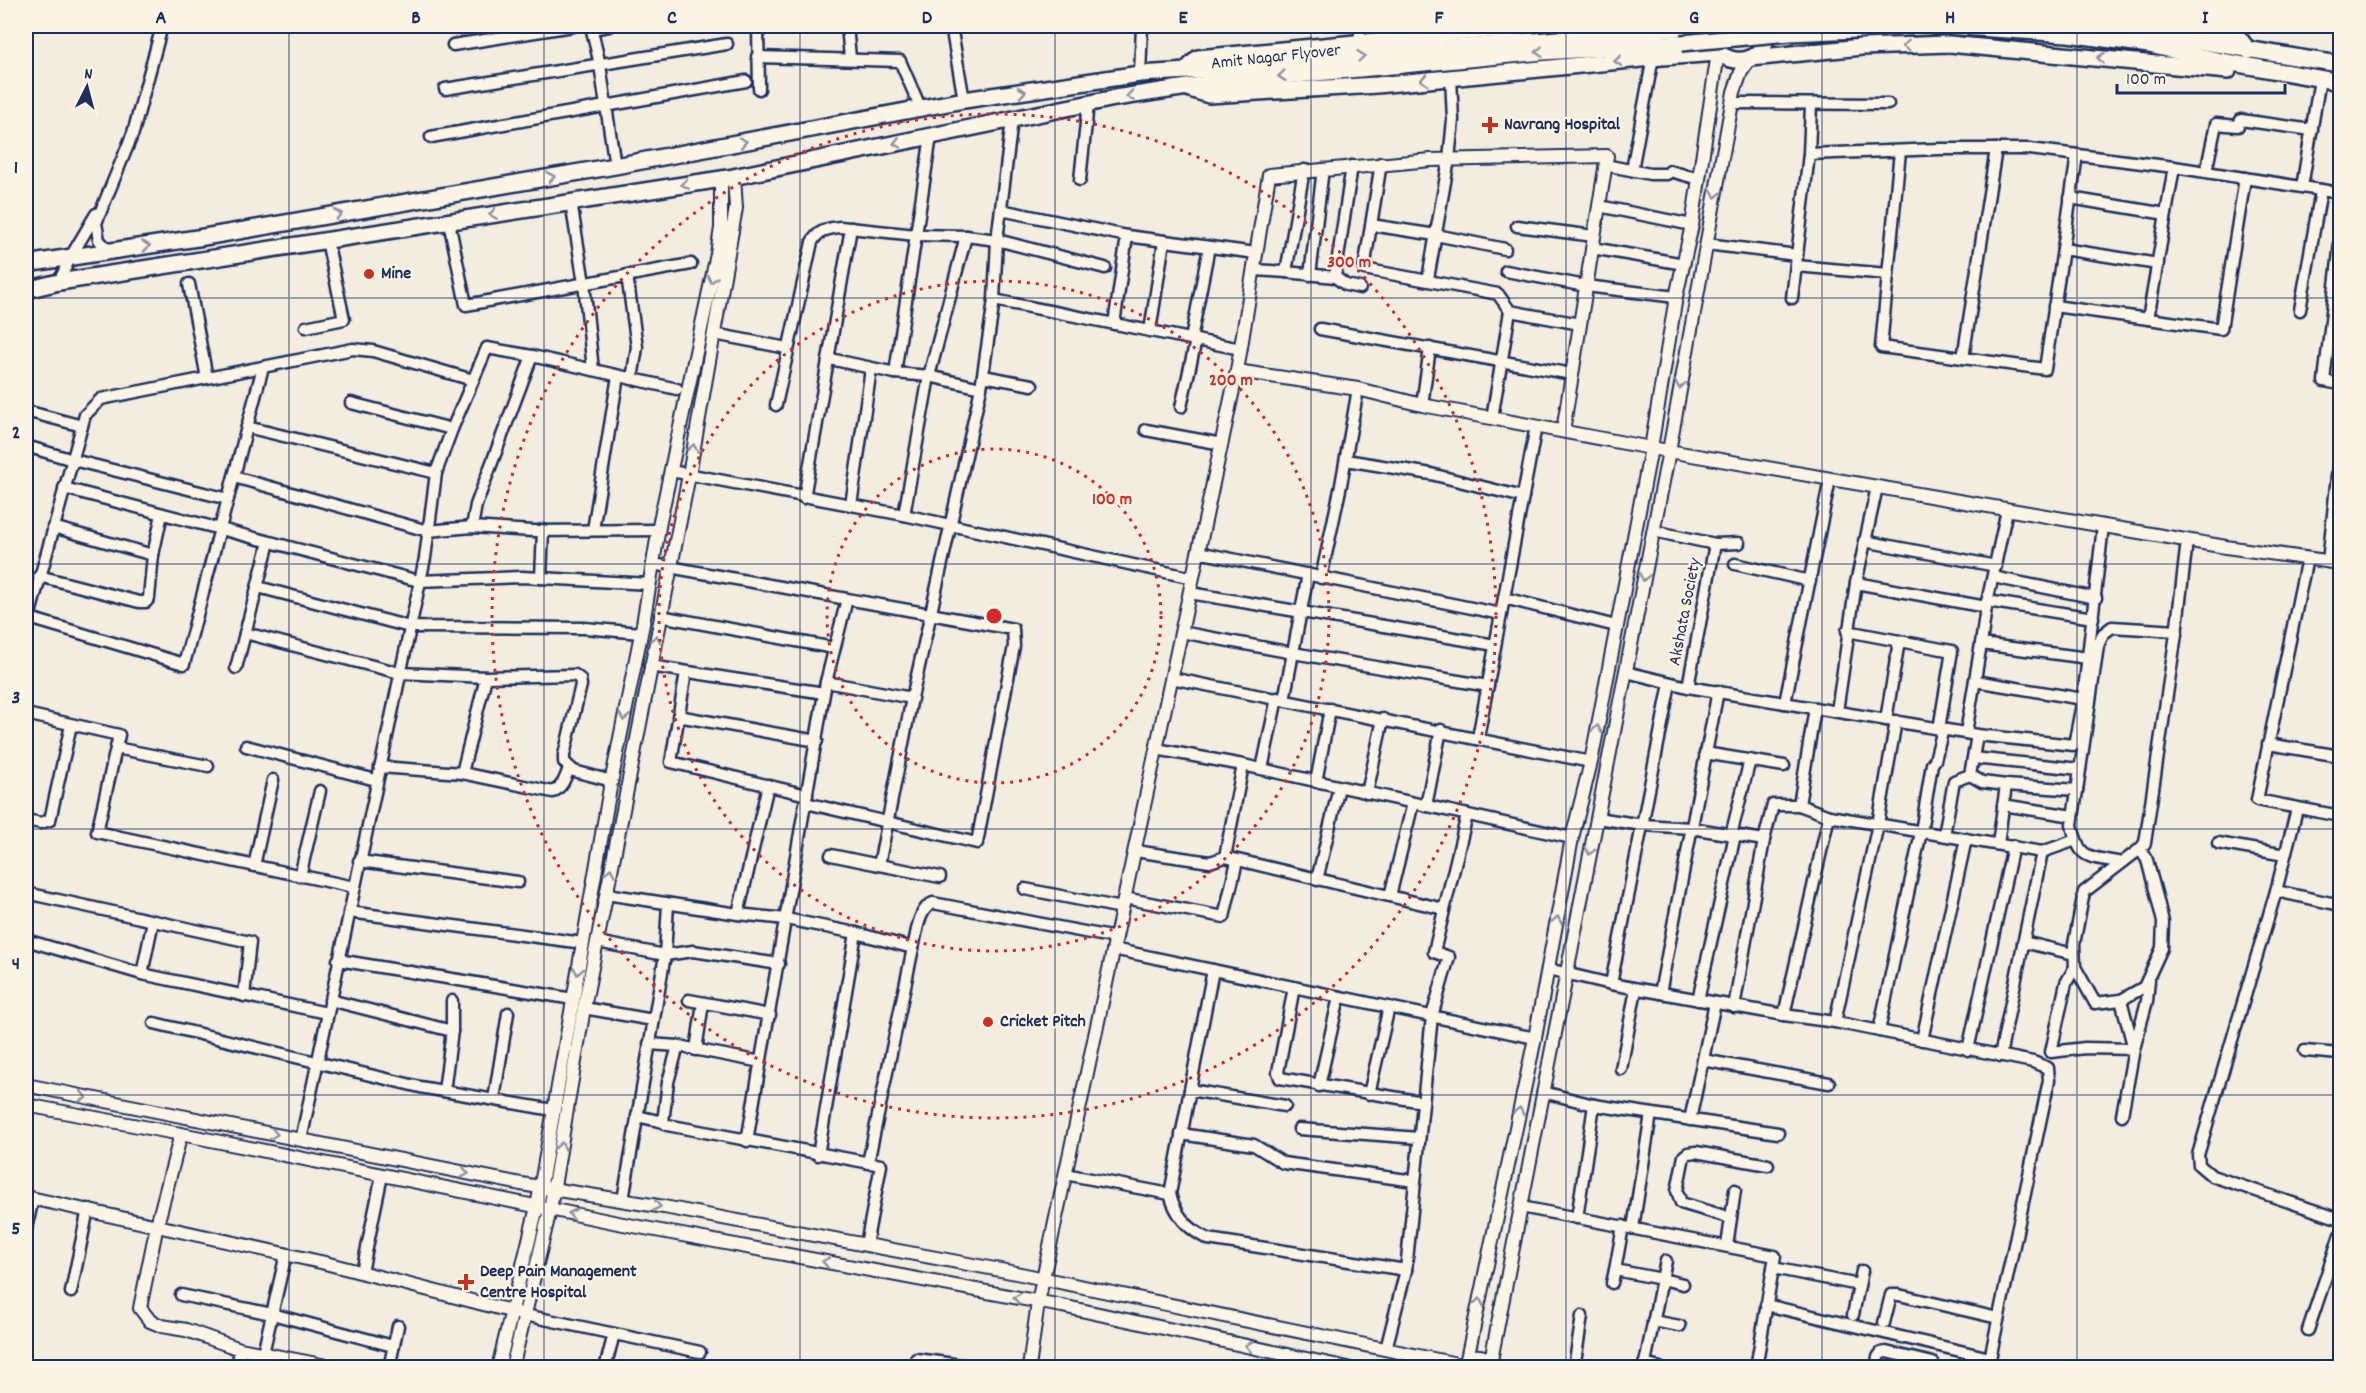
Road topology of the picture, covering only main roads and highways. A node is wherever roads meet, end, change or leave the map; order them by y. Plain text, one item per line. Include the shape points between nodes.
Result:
1 (1532, 26) edge
2 (1702, 26) edge
3 (1711, 26) edge
4 (1766, 26) edge
5 (2096, 26) edge
6 (2191, 26) edge
7 (1442, 29) edge
8 (1360, 33) edge
9 (2249, 51) junction
10 (1718, 53) junction
11 (2223, 54) junction
12 (1751, 58) junction
13 (2340, 64) edge
14 (2263, 68) junction
15 (1185, 71) junction
16 (1220, 76) junction
17 (2340, 82) edge
18 (1188, 88) junction
19 (26, 264) edge
20 (26, 290) edge

1 - 7 main road
16 -> 2 main road, Amit Nagar Flyover
3 - 10 main road via 1710,39
4 - 12 main road via 1763,46
5 - 11 main road, Amit Nagar Flyover via 2147,32
6 - 9 main road via 2234,35
7 - 8 main road
8 - 15 main road via 1198,58
9 - 11 main road, Amit Nagar Flyover
9 - 13 main road, Amit Nagar Flyover
10 - 12 main road via 1734,61
10 -> 18 main road via 1377,85 1209,95
11 - 14 main road, Amit Nagar Flyover
11 -> 16 main road, Amit Nagar Flyover, bridge via 2068,34 1946,26 1790,33
14 -> 12 main road via 2242,72 1948,44 1862,47
14 - 17 main road, Amit Nagar Flyover
15 - 16 main road, Amit Nagar Flyover
19 -> 15 main road, Amit Nagar Flyover via 615,166 964,100
16 - 18 main road, Amit Nagar Flyover
18 -> 20 main road, Amit Nagar Flyover via 1088,104 728,178

